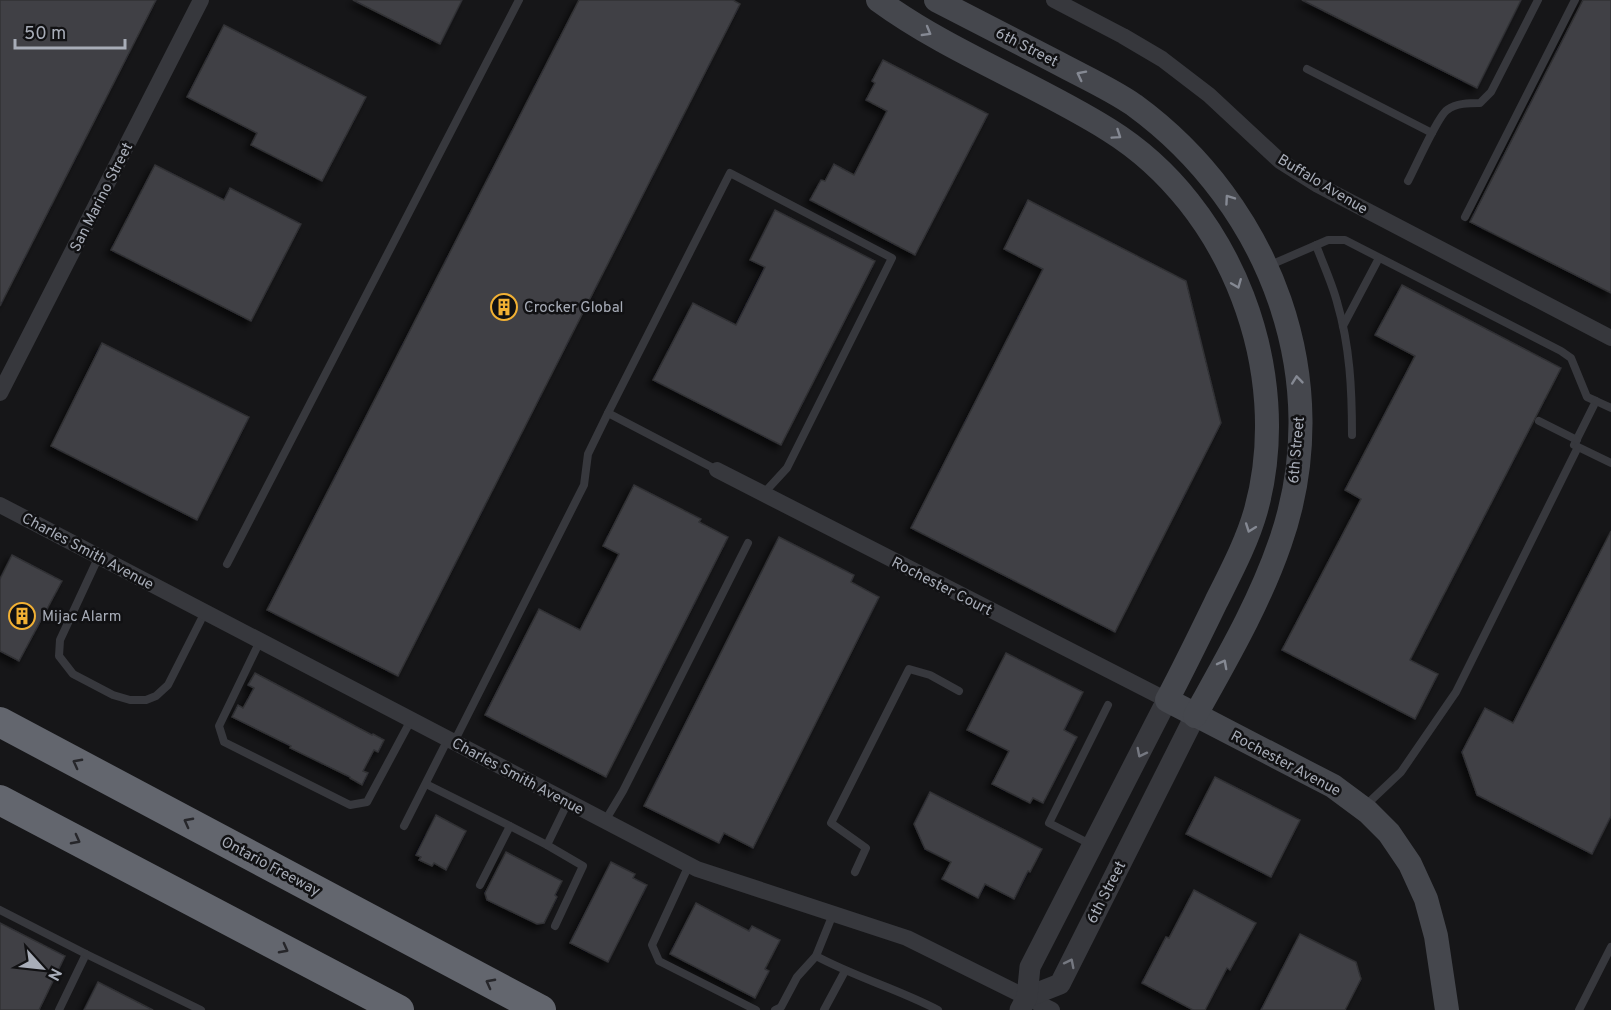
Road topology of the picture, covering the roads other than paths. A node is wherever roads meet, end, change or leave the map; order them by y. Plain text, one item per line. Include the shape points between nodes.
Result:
1 (201, 0) edge
2 (519, 0) edge
3 (878, 0) edge
4 (936, 0) edge
5 (1054, 0) edge
6 (1538, 0) edge
7 (1575, 0) edge
8 (1307, 69) dead end
9 (1432, 134) junction
10 (1408, 182) dead end
11 (1465, 217) dead end
12 (1316, 245) junction
13 (1379, 258) junction
14 (1268, 267) junction
15 (1343, 326) junction
16 (1611, 338) edge
17 (0, 393) edge
18 (1596, 401) junction
19 (1611, 408) edge
20 (608, 413) junction
21 (1539, 421) dead end
22 (1352, 435) dead end
23 (1577, 444) junction
24 (1611, 463) edge
25 (717, 470) joint
26 (763, 494) junction
27 (0, 505) edge
28 (748, 543) dead end
29 (99, 556) junction
30 (227, 564) dead end
31 (205, 612) junction
32 (260, 641) junction
33 (958, 691) dead end
34 (1167, 700) junction
35 (1108, 705) dead end
36 (1195, 716) junction
37 (411, 720) junction
38 (0, 722) edge
39 (451, 741) junction
40 (426, 784) junction
41 (0, 800) edge
42 (568, 802) junction
43 (1363, 808) junction
44 (605, 821) junction
45 (404, 826) dead end
46 (510, 826) junction
47 (547, 845) junction
48 (1094, 846) junction
49 (689, 865) junction
50 (855, 872) dead end
51 (480, 885) dead end
52 (0, 910) edge
53 (832, 914) junction
54 (555, 926) dead end
55 (1611, 947) edge
56 (86, 954) junction
57 (816, 956) junction
58 (845, 971) junction
59 (1024, 1004) edge
60 (59, 1010) edge
61 (201, 1010) edge
62 (399, 1010) edge
63 (541, 1010) edge
64 (756, 1010) edge
65 (775, 1010) edge
66 (824, 1010) edge
67 (938, 1010) edge
68 (1053, 1010) edge
69 (1448, 1010) edge
70 (1579, 1010) edge

1 - 17 street, San Marino Street
2 - 30 lane
3 -> 34 main road, 6th Street via 937,38 1130,144 1183,194 1230,266 1259,352 1265,403 1263,471 1256,509 1239,557
14 -> 4 main road, 6th Street via 1217,183 1150,117 1115,93
5 - 16 street, Buffalo Avenue via 1170,65 1280,161
6 - 9 lane via 1491,92 1480,103 1447,110
7 - 11 lane
8 - 9 lane
9 - 10 lane
12 - 13 lane via 1345,240
12 - 14 lane
12 - 15 lane
13 - 15 lane
13 - 18 lane via 1561,351 1571,358 1587,397
36 -> 14 main road, 6th Street via 1266,579 1286,522 1296,476 1300,409 1295,366 1287,325
15 - 22 lane via 1352,386
18 - 19 lane
18 - 23 lane
20 - 25 lane
20 - 26 lane via 730,173 740,178 892,258 787,468
20 - 39 lane via 588,454 584,485
21 - 23 lane
23 - 24 lane
23 - 43 lane via 1456,692 1401,772
25 - 26 street, Rochester Court
26 - 34 street, Rochester Court
27 - 29 street, Charles Smith Avenue
28 - 44 lane
29 - 31 street, Charles Smith Avenue
29 - 31 lane via 60,640 59,656 73,674 112,695 146,700 162,691
31 - 32 street, Charles Smith Avenue
32 - 37 street, Charles Smith Avenue
32 - 37 lane via 219,726 224,742 350,805 367,802
33 - 50 lane via 930,675 909,669 831,823 866,848
34 - 36 main road, Rochester Avenue
34 -> 48 street, 6th Street
35 - 48 lane via 1049,823
36 - 43 main road, Rochester Avenue via 1309,772
59 -> 36 street, 6th Street via 1060,984
37 - 39 street, Charles Smith Avenue
63 -> 38 highway, Ontario Freeway
39 - 40 lane
39 - 42 street, Charles Smith Avenue
40 - 45 lane
40 - 46 lane
41 -> 62 highway
42 - 44 street, Charles Smith Avenue
42 - 47 lane
43 - 69 main road, Rochester Avenue via 1389,833 1410,864 1426,899
44 - 49 street, Charles Smith Avenue
46 - 47 lane
46 - 51 lane
47 - 54 lane via 583,866
48 - 59 street, 6th Street via 1030,967
49 - 53 street, Charles Smith Avenue
49 - 64 lane via 652,945 659,961
52 - 56 lane
53 - 57 lane
53 - 59 street, Charles Smith Avenue via 907,939
55 - 70 lane
56 - 60 lane
56 - 61 lane
57 - 58 lane
57 - 65 lane
58 - 66 lane
58 - 67 lane
59 - 68 street, Charles Smith Avenue

